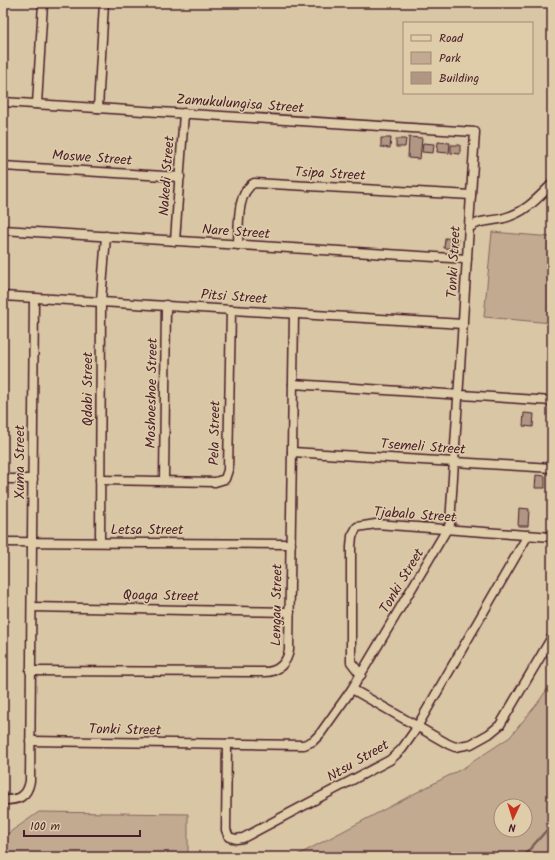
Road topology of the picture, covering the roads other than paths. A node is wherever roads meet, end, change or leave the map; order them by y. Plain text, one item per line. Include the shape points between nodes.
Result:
1 (43, 3) edge
2 (104, 3) edge
3 (3, 102) edge
4 (37, 104) junction
5 (98, 108) junction
6 (184, 113) junction
7 (474, 132) joint
8 (3, 166) edge
9 (180, 177) junction
10 (552, 184) edge
11 (471, 195) junction
12 (469, 228) junction
13 (3, 230) edge
14 (106, 236) junction
15 (175, 241) junction
16 (238, 245) junction
17 (467, 259) junction
18 (3, 296) edge
19 (34, 298) junction
20 (101, 301) junction
21 (166, 305) junction
22 (231, 310) junction
23 (294, 314) junction
24 (463, 324) junction
25 (293, 384) junction
26 (459, 395) junction
27 (552, 401) edge
28 (292, 452) junction
29 (455, 462) junction
30 (552, 468) edge
31 (3, 479) edge
32 (33, 479) junction
33 (100, 480) junction
34 (164, 480) junction
35 (448, 530) junction
36 (528, 536) junction
37 (552, 537) edge
38 (3, 542) edge
39 (32, 542) junction
40 (100, 542) junction
41 (291, 544) junction
42 (32, 607) junction
43 (290, 612) junction
44 (552, 637) edge
45 (30, 671) junction
46 (361, 675) junction
47 (352, 689) junction
48 (417, 726) junction
49 (30, 742) junction
50 (227, 744) junction
51 (3, 800) edge

1 - 4 street
2 - 5 street
3 - 4 street, Zamukulungisa Street
4 - 5 street, Zamukulungisa Street
5 - 6 street, Zamukulungisa Street
6 - 7 street, Zamukulungisa Street
6 - 9 street, Nakedi Street
7 - 11 street, Tonki Street
8 - 9 street, Moswe Street
9 - 15 street, Nakedi Street
10 - 12 street via 523,211 504,219 485,220
11 - 12 street, Tonki Street
11 - 16 street, Tsipa Street via 254,183 247,188 243,196
12 - 17 street, Tonki Street
13 - 14 street, Nare Street
14 - 15 street, Nare Street
14 - 20 street, Qdabi Street
15 - 16 street, Nare Street
16 - 17 street, Nare Street
17 - 24 street, Tonki Street
18 - 19 street, Pitsi Street
19 - 20 street, Pitsi Street
19 - 32 street, Xuma Street
20 - 21 street, Pitsi Street
20 - 33 street, Qdabi Street
21 - 22 street, Pitsi Street
21 - 34 street, Moshoeshoe Street
22 - 23 street, Pitsi Street
22 - 34 street, Pela Street via 227,476 221,481
23 - 24 street, Pitsi Street
23 - 25 street, Lengau Street
24 - 26 street, Tonki Street
25 - 26 street
25 - 28 street, Lengau Street
26 - 27 street
26 - 29 street, Tonki Street
28 - 29 street, Tsemeli Street
28 - 41 street, Lengau Street
29 - 30 street, Tsemeli Street
29 - 35 street, Tonki Street via 452,517
31 - 32 street
32 - 39 street, Xuma Street
33 - 34 street, Pela Street
33 - 40 street, Qdabi Street
35 - 36 street, Tjabalo Street
35 - 46 street, Tonki Street
35 - 46 street, Tjabalo Street via 370,524 357,527 353,532 351,662
36 - 37 street, Tjabalo Street
36 - 48 street, Ntsu Street
38 - 39 street, Letsa Street
39 - 40 street, Letsa Street
39 - 42 street, Xuma Street
40 - 41 street, Letsa Street
41 - 43 street, Lengau Street
42 - 43 street, Qoaga Street
42 - 45 street, Xuma Street
43 - 45 street, Lengau Street via 288,656 281,667 272,672
44 - 48 street via 505,718 490,734 471,744 455,747
45 - 49 street, Xuma Street
46 - 47 street, Tonki Street
47 - 48 street
47 - 50 street, Tonki Street via 311,743
48 - 50 street, Ntsu Street via 402,749 385,764 238,839 229,836 226,830
49 - 50 street, Tonki Street
49 - 51 street, Xuma Street via 30,781 27,792 19,799

